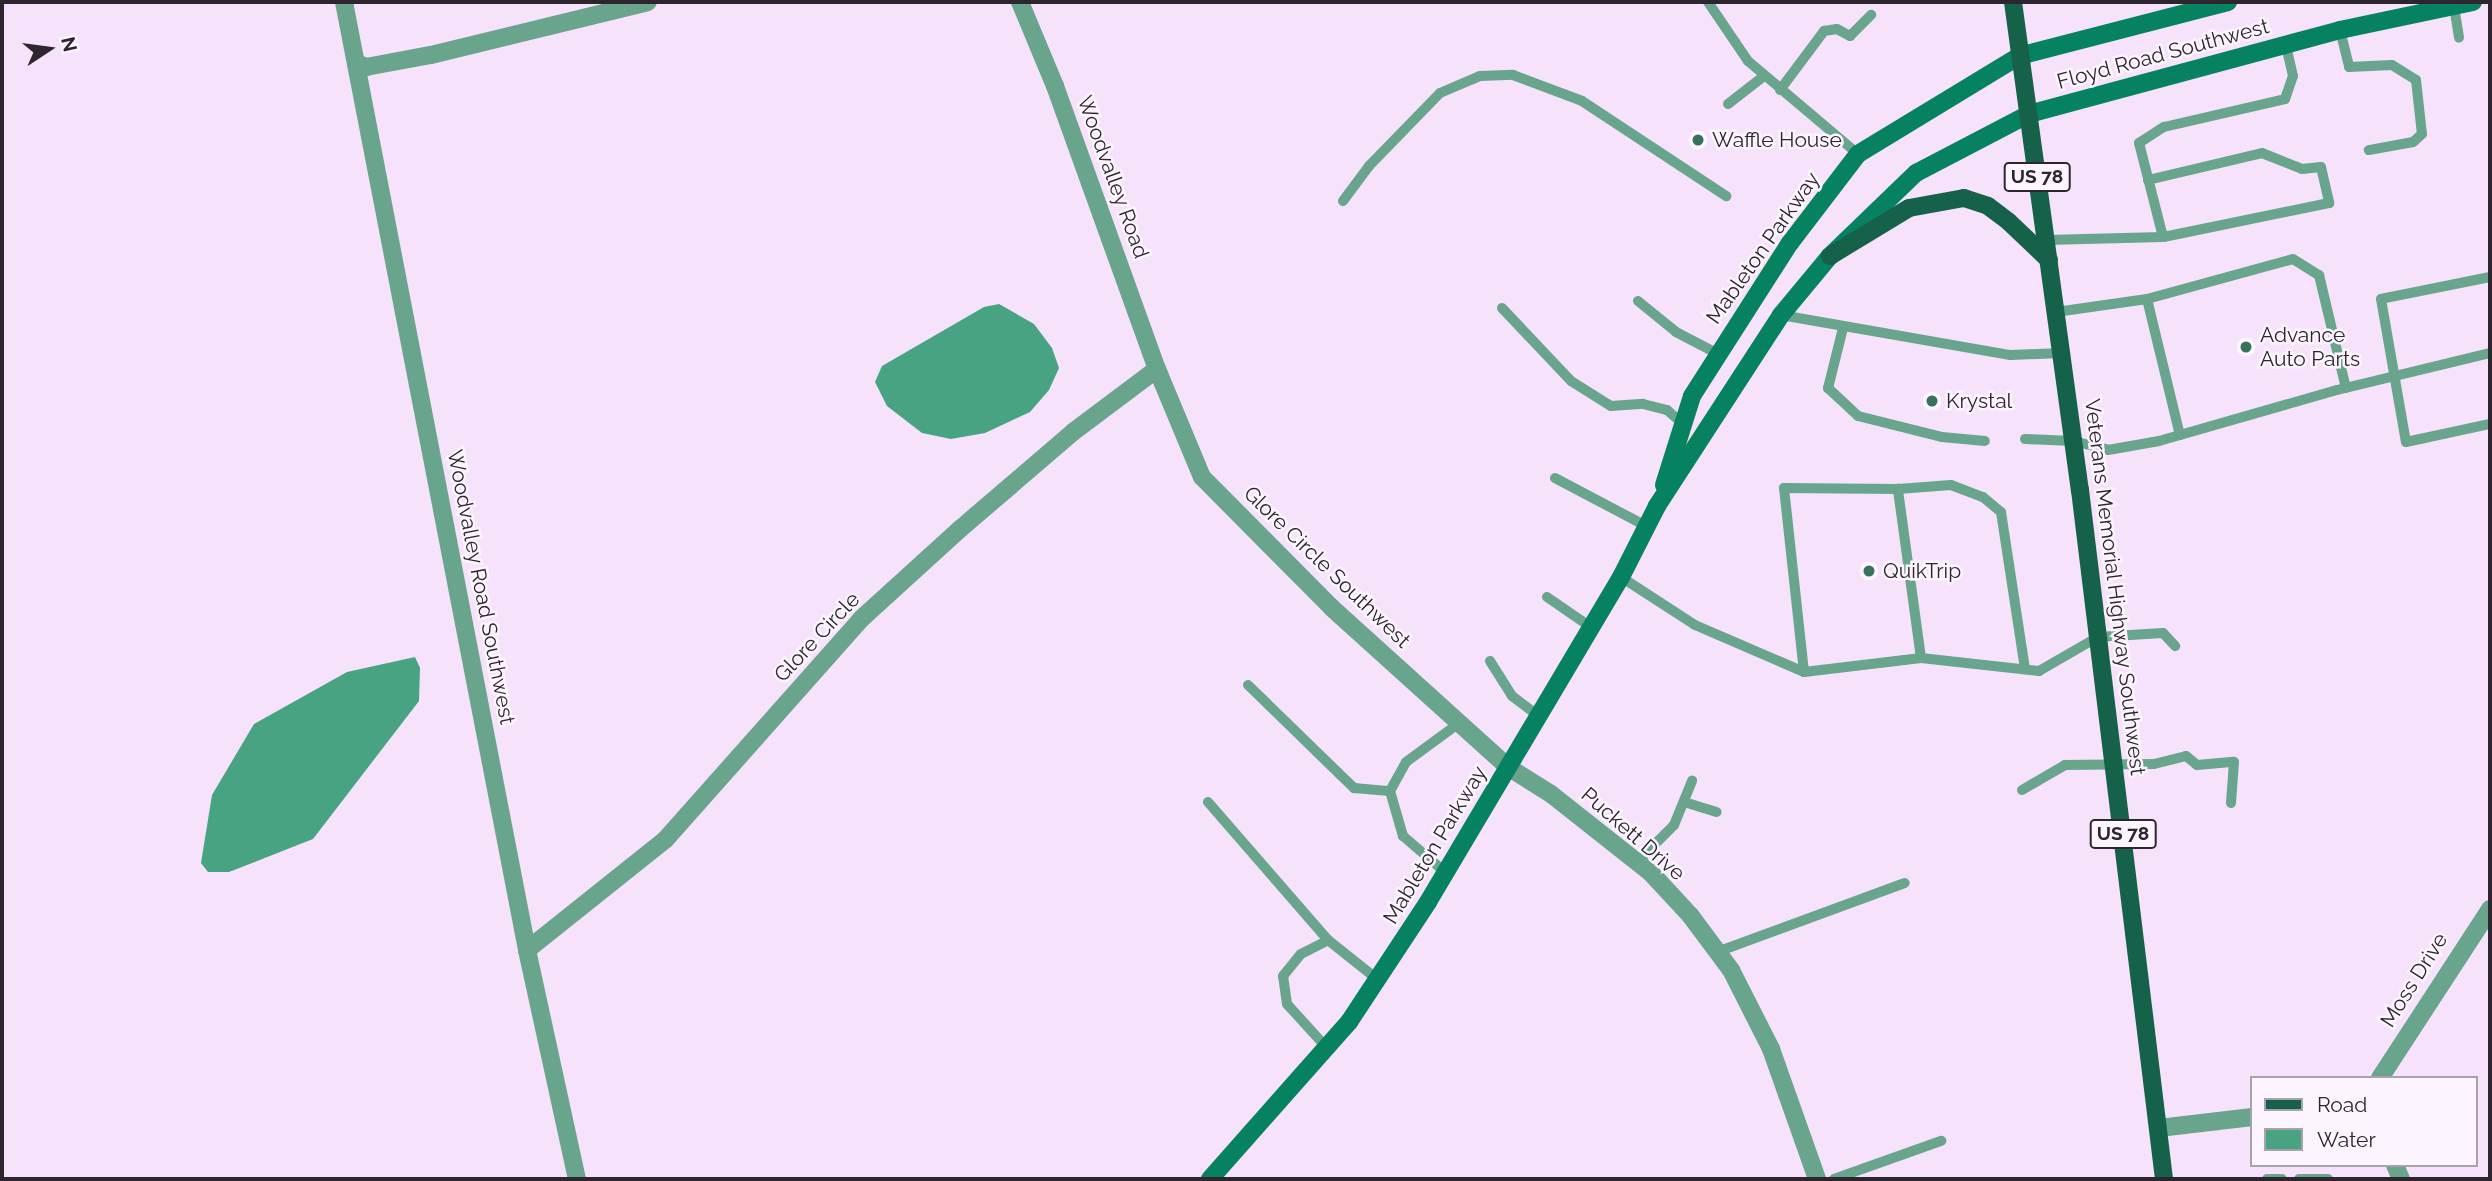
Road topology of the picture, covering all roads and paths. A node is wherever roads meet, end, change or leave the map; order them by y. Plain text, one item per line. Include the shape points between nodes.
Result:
1 (344, 2) edge
2 (648, 2) edge
3 (1020, 2) edge
4 (1708, 2) edge
5 (2013, 2) edge
6 (2228, 2) edge
7 (2473, 2) edge
8 (2454, 6) junction
9 (1871, 15) dead end
10 (2340, 30) junction
11 (2459, 38) dead end
12 (2286, 45) junction
13 (2019, 56) junction
14 (359, 64) junction
15 (1764, 76) junction
16 (1780, 90) junction
17 (1728, 104) dead end
18 (2029, 114) junction
19 (2369, 150) dead end
20 (1858, 154) junction
21 (2148, 180) junction
22 (1726, 196) dead end
23 (1343, 201) dead end
24 (2162, 237) junction
25 (2046, 240) junction
26 (1830, 256) junction
27 (2049, 260) junction
28 (2490, 277) edge
29 (2147, 299) junction
30 (1638, 301) dead end
31 (1502, 308) dead end
32 (2056, 312) junction
33 (1781, 315) junction
34 (1843, 328) junction
35 (2061, 353) junction
36 (2490, 353) edge
37 (1718, 355) junction
38 (1157, 369) junction
39 (2393, 376) junction
40 (2346, 387) junction
41 (2490, 424) edge
42 (1684, 425) junction
43 (2180, 435) junction
44 (2025, 439) dead end
45 (2073, 441) junction
46 (1985, 442) dead end
47 (1555, 478) dead end
48 (1898, 489) junction
49 (1657, 506) junction
50 (1646, 526) junction
51 (1621, 577) junction
52 (1547, 597) dead end
53 (1589, 626) junction
54 (2098, 637) junction
55 (2175, 646) dead end
56 (1921, 658) junction
57 (1490, 661) dead end
58 (2025, 669) junction
59 (1804, 672) junction
60 (1248, 685) dead end
61 (1536, 714) junction
62 (1459, 723) junction
63 (2115, 765) junction
64 (1508, 767) junction
65 (1692, 781) dead end
66 (2022, 790) dead end
67 (1390, 791) junction
68 (1209, 802) dead end
69 (1684, 802) junction
70 (2231, 803) dead end
71 (1716, 812) dead end
72 (1637, 862) junction
73 (1446, 873) junction
74 (1905, 883) dead end
75 (2490, 909) edge
76 (1328, 940) junction
77 (527, 950) junction
78 (1717, 952) junction
79 (1377, 979) junction
80 (1327, 1048) junction
81 (2380, 1076) edge
82 (2250, 1117) edge
83 (2160, 1128) junction
84 (1941, 1141) dead end
85 (577, 1179) edge
86 (1210, 1179) edge
87 (1817, 1179) edge
88 (1834, 1179) edge
89 (2164, 1179) edge
90 (2267, 1179) edge
91 (2282, 1179) edge
92 (2300, 1179) edge
93 (2328, 1179) edge

1 - 14 street, Woodvalley Road Southwest
2 - 14 street via 431,55 366,67
3 - 38 street, Woodvalley Road
4 - 15 lane via 1731,40
5 - 13 main road, Veterans Memorial Highway Southwest / US 78
6 - 13 main road, Floyd Road Southwest
7 - 8 main road, Floyd Road Southwest
8 - 10 main road, Floyd Road Southwest
8 - 11 lane
9 - 16 lane via 1850,36 1837,29 1824,31
10 - 12 main road, Floyd Road Southwest
10 - 19 lane via 2349,66 2392,65 2416,80 2422,134 2413,142
12 - 18 main road, Floyd Road Southwest
12 - 21 lane via 2293,76 2285,99 2164,127 2139,143
13 - 18 main road, Veterans Memorial Highway Southwest / US 78
13 - 20 main road, Mableton Parkway
14 - 77 street, Woodvalley Road Southwest
15 - 16 lane
15 - 17 lane
16 - 20 lane
18 - 25 main road, Veterans Memorial Highway Southwest / US 78
18 - 26 main road, Mableton Parkway via 1916,173
20 - 37 main road, Mableton Parkway via 1790,243
21 - 24 lane
21 - 24 lane via 2262,153 2302,169 2321,167 2329,203
22 - 23 lane via 1582,101 1513,75 1480,76 1440,93 1369,166
24 - 25 lane
25 - 27 main road, Veterans Memorial Highway Southwest / US 78
26 - 27 main road via 1909,208 1964,198 1987,206 2010,222
26 - 33 main road, Mableton Parkway
27 - 32 main road, Veterans Memorial Highway Southwest / US 78
28 - 39 lane via 2381,299
29 - 32 lane
29 - 40 lane via 2292,259 2319,275
29 - 43 lane
30 - 37 lane via 1676,332
31 - 42 lane via 1571,381 1611,406 1643,404 1667,410
32 - 35 main road, Veterans Memorial Highway Southwest / US 78
33 - 34 lane
33 - 49 main road, Mableton Parkway
34 - 35 lane via 2011,355
34 - 46 lane via 1828,388 1858,416 1942,438
35 - 45 main road, Veterans Memorial Highway Southwest / US 78
36 - 39 lane
37 - 42 main road, Mableton Parkway via 1692,396
38 - 62 street, Glore Circle Southwest via 1202,477 1332,608
38 - 77 street, Glore Circle via 1073,432 940,547 862,619 665,840
39 - 40 lane
39 - 41 lane via 2406,442
40 - 43 lane
42 - 49 main road, Mableton Parkway
43 - 45 lane via 2108,450
44 - 45 lane
45 - 54 main road, Veterans Memorial Highway Southwest / US 78
47 - 50 lane
48 - 56 lane
48 - 58 lane via 1951,485 1983,497 2001,512
48 - 59 lane via 1784,488
49 - 50 main road, Mableton Parkway
50 - 51 main road, Mableton Parkway
51 - 53 main road, Mableton Parkway
51 - 59 lane via 1695,625
52 - 53 lane
53 - 61 main road, Mableton Parkway
54 - 55 lane via 2163,633
54 - 58 lane via 2039,671
54 - 63 main road, Veterans Memorial Highway Southwest / US 78
56 - 58 lane
56 - 59 lane
57 - 61 lane via 1512,696
60 - 67 lane via 1353,788
61 - 64 main road, Mableton Parkway
62 - 64 street, Glore Circle Southwest
62 - 67 lane via 1406,762
63 - 66 lane via 2065,765
63 - 70 lane via 2154,764 2186,756 2197,765 2234,762
63 - 83 main road, Veterans Memorial Highway Southwest / US 78
64 - 72 street, Puckett Drive via 1551,794
64 - 73 main road, Mableton Parkway
65 - 69 lane
67 - 73 lane via 1403,835
68 - 76 lane
69 - 71 lane
69 - 72 lane via 1674,825
72 - 78 street, Puckett Drive via 1690,915
73 - 79 main road, Mableton Parkway
74 - 78 lane
75 - 81 street, Moss Drive
76 - 79 lane
76 - 80 lane via 1301,954 1283,976 1287,1004
77 - 85 street, Woodvalley Road Southwest
78 - 87 street, Puckett Drive via 1771,1049
79 - 80 main road, Mableton Parkway
80 - 86 main road, Mableton Parkway
82 - 83 street
83 - 89 main road, Veterans Memorial Highway Southwest / US 78
84 - 88 lane
90 - 91 lane
92 - 93 lane

